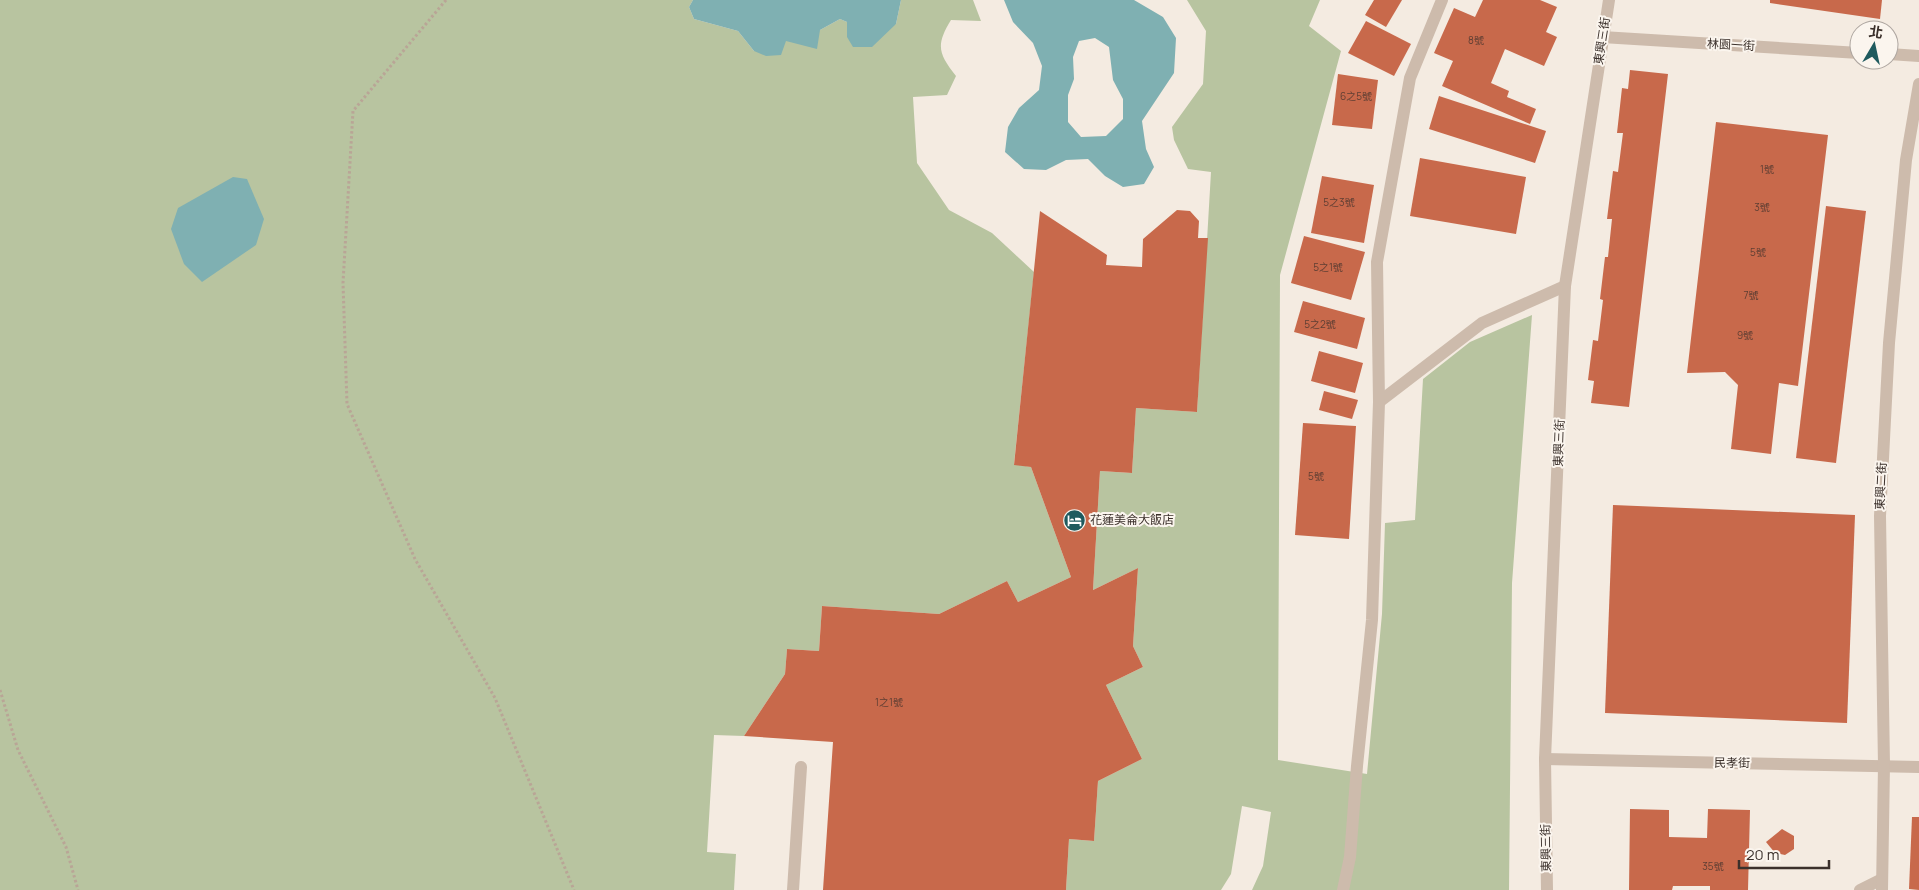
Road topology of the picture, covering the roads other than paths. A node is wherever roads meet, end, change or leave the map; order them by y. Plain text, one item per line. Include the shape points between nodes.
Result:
1 (1442, 0) edge
2 (1609, 0) edge
3 (1602, 37) junction
4 (1849, 52) edge
5 (1899, 55) edge
6 (1919, 56) edge
7 (1919, 84) edge
8 (1565, 286) junction
9 (1379, 402) junction
10 (1545, 759) junction
11 (1884, 765) junction
12 (801, 767) dead end
13 (1919, 767) edge
14 (1882, 884) edge
15 (793, 890) edge
16 (1343, 890) edge
17 (1547, 890) edge
18 (1860, 890) edge

1 - 9 street via 1410,78 1377,262
2 - 3 street, 東興三街
3 - 4 street, 林園一街
3 - 8 street, 東興三街
5 - 6 street
7 - 11 street, 東興二街 via 1906,160 1888,353 1880,516
8 - 9 street via 1482,323
8 - 10 street, 東興三街
9 - 16 street via 1372,620 1350,857
10 - 11 street, 民孝街
10 - 17 street, 東興三街
11 - 13 street, 民孝街
11 - 14 street, 東興二街
12 - 15 street
14 - 18 street

